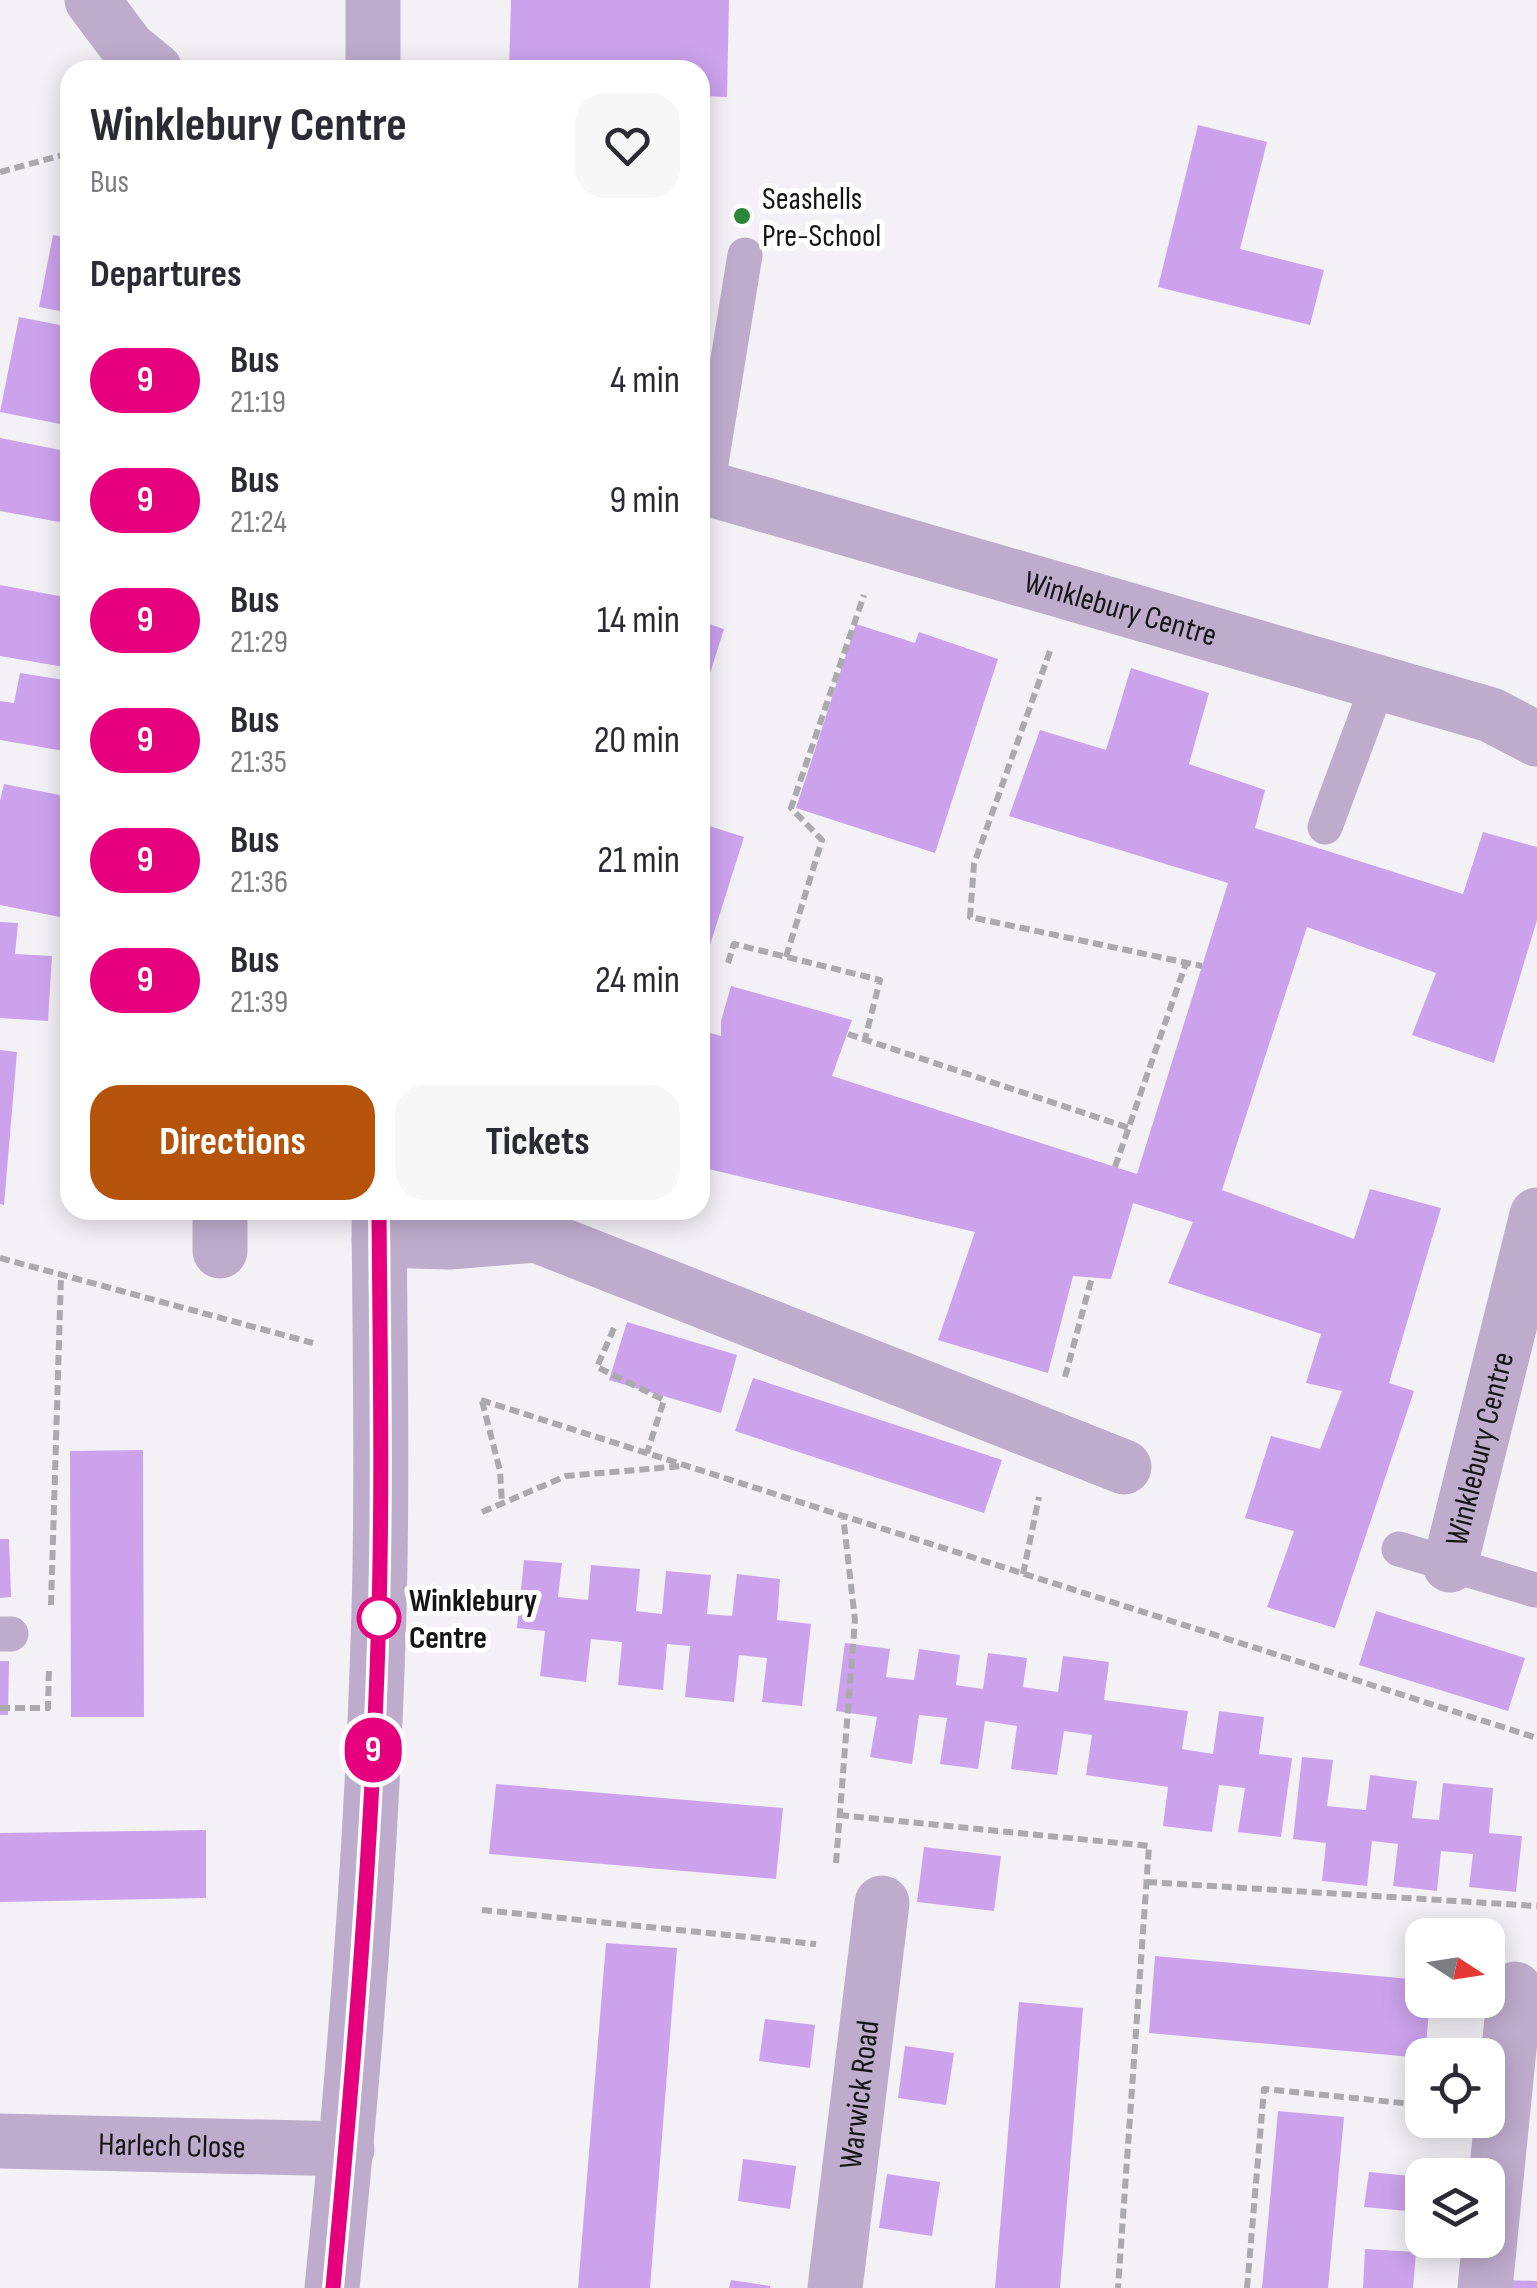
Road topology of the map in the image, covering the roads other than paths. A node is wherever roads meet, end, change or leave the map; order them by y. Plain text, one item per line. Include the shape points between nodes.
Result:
1 (92, 0) edge
2 (373, 0) edge
3 (143, 60) edge
4 (373, 60) edge
5 (745, 255) dead end
6 (710, 453) edge
7 (710, 489) edge
8 (1379, 682) junction
9 (1537, 739) edge
10 (1325, 826) dead end
11 (1537, 1215) edge
12 (379, 1225) edge
13 (1124, 1468) dead end
14 (1399, 1549) dead end
15 (1450, 1565) junction
16 (1535, 1590) edge
17 (882, 1903) dead end
18 (1515, 1990) dead end
19 (0, 2141) edge
20 (347, 2149) junction
21 (332, 2288) edge
22 (835, 2288) edge
23 (1486, 2288) edge

1 - 3 street
2 - 4 street
5 - 6 lane
7 - 8 street, Winklebury Centre
8 - 9 street, Winklebury Centre via 1491,715
8 - 10 lane
11 - 15 street, Winklebury Centre
12 - 13 street via 449,1242 536,1235
12 - 20 street via 378,1646
14 - 15 lane
15 - 16 lane
17 - 22 street, Warwick Road
18 - 23 street
19 - 20 street, Harlech Close
20 - 21 street

